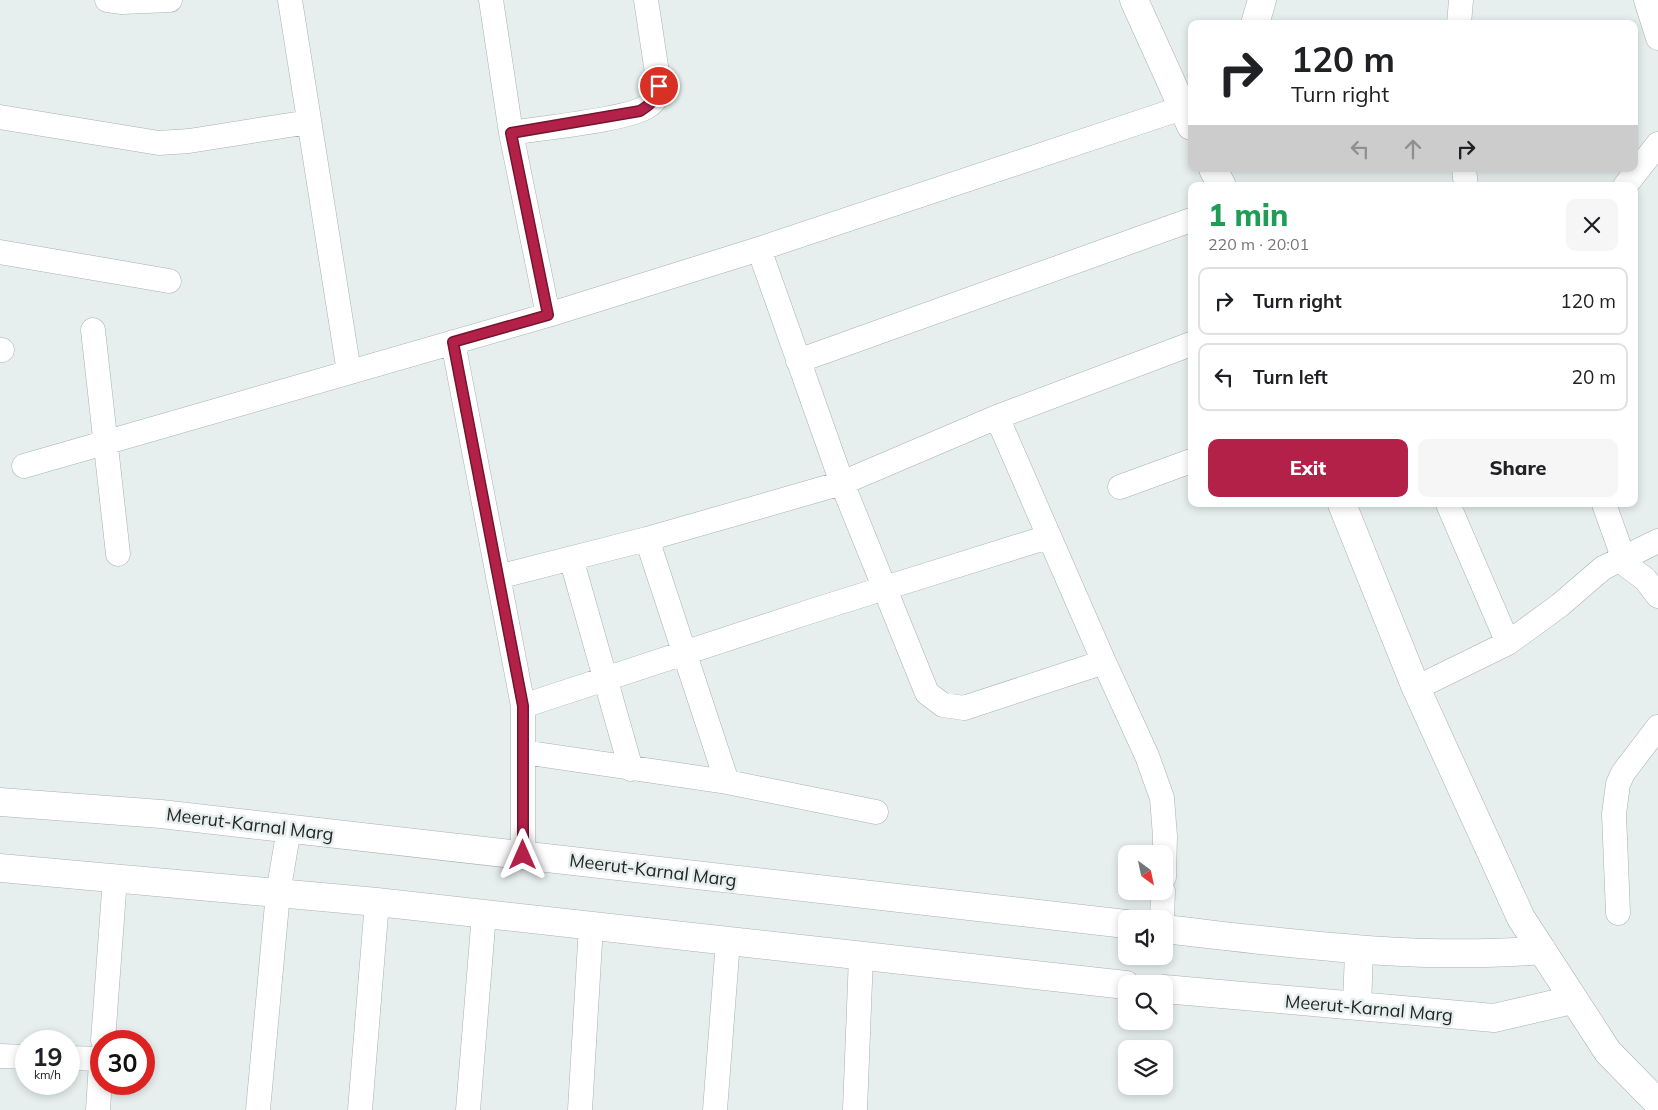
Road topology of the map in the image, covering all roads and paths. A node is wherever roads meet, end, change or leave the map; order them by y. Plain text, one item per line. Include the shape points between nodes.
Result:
1 (107, 0) edge
2 (170, 0) edge
3 (290, 0) edge
4 (491, 0) edge
5 (646, 0) edge
6 (1134, 0) edge
7 (1262, 0) edge
8 (1461, 0) edge
9 (1646, 0) edge
10 (1255, 20) edge
11 (1459, 20) edge
12 (1658, 38) edge
13 (1188, 113) edge
14 (0, 117) edge
15 (309, 122) junction
16 (511, 133) junction
17 (1658, 144) edge
18 (1638, 169) edge
19 (1636, 172) edge
20 (1628, 182) edge
21 (1188, 221) edge
22 (759, 250) junction
23 (0, 252) edge
24 (169, 281) dead end
25 (548, 315) junction
26 (93, 330) dead end
27 (453, 342) junction
28 (1188, 345) edge
29 (798, 361) junction
30 (349, 372) junction
31 (998, 417) junction
32 (104, 442) junction
33 (1188, 462) edge
34 (24, 466) dead end
35 (842, 484) junction
36 (1120, 487) dead end
37 (1343, 507) edge
38 (1449, 507) edge
39 (1605, 507) edge
40 (1048, 537) junction
41 (647, 539) junction
42 (1658, 541) edge
43 (118, 554) dead end
44 (571, 558) junction
45 (1620, 558) junction
46 (498, 577) junction
47 (884, 588) junction
48 (1658, 596) edge
49 (1508, 643) junction
50 (684, 653) junction
51 (1104, 662) junction
52 (605, 679) junction
53 (1416, 688) junction
54 (523, 706) junction
55 (1658, 728) edge
56 (523, 752) junction
57 (631, 769) junction
58 (727, 782) junction
59 (0, 802) edge
60 (876, 812) dead end
61 (289, 829) junction
62 (1165, 845) edge
63 (523, 855) junction
64 (0, 868) edge
65 (115, 878) junction
66 (278, 893) junction
67 (377, 902) junction
68 (1618, 913) dead end
69 (484, 914) junction
70 (1118, 923) edge
71 (591, 926) junction
72 (1173, 930) edge
73 (728, 941) junction
74 (1542, 950) junction
75 (1359, 951) junction
76 (861, 956) junction
77 (1118, 984) edge
78 (1173, 990) edge
79 (1572, 1000) junction
80 (1357, 1006) junction
81 (104, 1030) edge
82 (0, 1056) edge
83 (15, 1057) edge
84 (99, 1095) edge
85 (1658, 1103) edge
86 (98, 1110) edge
87 (258, 1110) edge
88 (360, 1110) edge
89 (468, 1110) edge
90 (580, 1110) edge
91 (715, 1110) edge
92 (855, 1110) edge

1 - 2 street
3 - 15 street
4 - 16 street
5 - 16 street via 659,86 658,96 650,105 626,115
6 - 13 street
7 - 10 street
8 - 11 street
9 - 12 street
13 - 22 street
14 - 15 street via 159,143
15 - 30 street
16 - 25 street
17 - 18 street
19 - 20 street
21 - 29 street
22 - 25 street
22 - 29 street
23 - 24 street
25 - 27 street
26 - 32 street
27 - 30 street
27 - 46 street
28 - 31 street
29 - 35 street
30 - 32 street
31 - 35 street
31 - 40 street
32 - 34 street
32 - 43 street
33 - 36 street
35 - 41 street
35 - 47 street
37 - 53 street
38 - 49 street
39 - 45 street
40 - 47 street
40 - 51 street
41 - 44 street
41 - 50 street
42 - 45 street
44 - 46 street
44 - 52 street
45 - 48 street via 1646,579
45 - 49 street
46 - 54 street
47 - 50 street
47 - 51 street via 927,693 943,705 964,708
49 - 53 street
50 - 52 street
50 - 58 street
51 - 62 street via 1147,756 1162,798
52 - 54 street
52 - 57 street
53 - 74 street via 1521,918
54 - 56 street
55 - 68 street via 1618,784 1614,814
56 - 57 street
56 - 63 street
57 - 58 street
58 - 60 street
59 - 61 street, Meerut-Karnal Marg via 161,814
61 - 63 street, Meerut-Karnal Marg
61 - 66 street
63 - 70 street, Meerut-Karnal Marg
64 - 65 street
65 - 66 street
65 - 81 street
66 - 67 street
66 - 87 street
67 - 69 street
67 - 88 street
69 - 71 street
69 - 89 street
71 - 73 street
71 - 90 street
72 - 75 street
73 - 76 street
73 - 91 street
74 - 75 street via 1500,954
74 - 79 street
75 - 80 street
76 - 77 street
76 - 92 street
78 - 80 street, Meerut-Karnal Marg
79 - 80 street, Meerut-Karnal Marg via 1494,1018
79 - 85 street via 1608,1052
82 - 83 street
84 - 86 street

